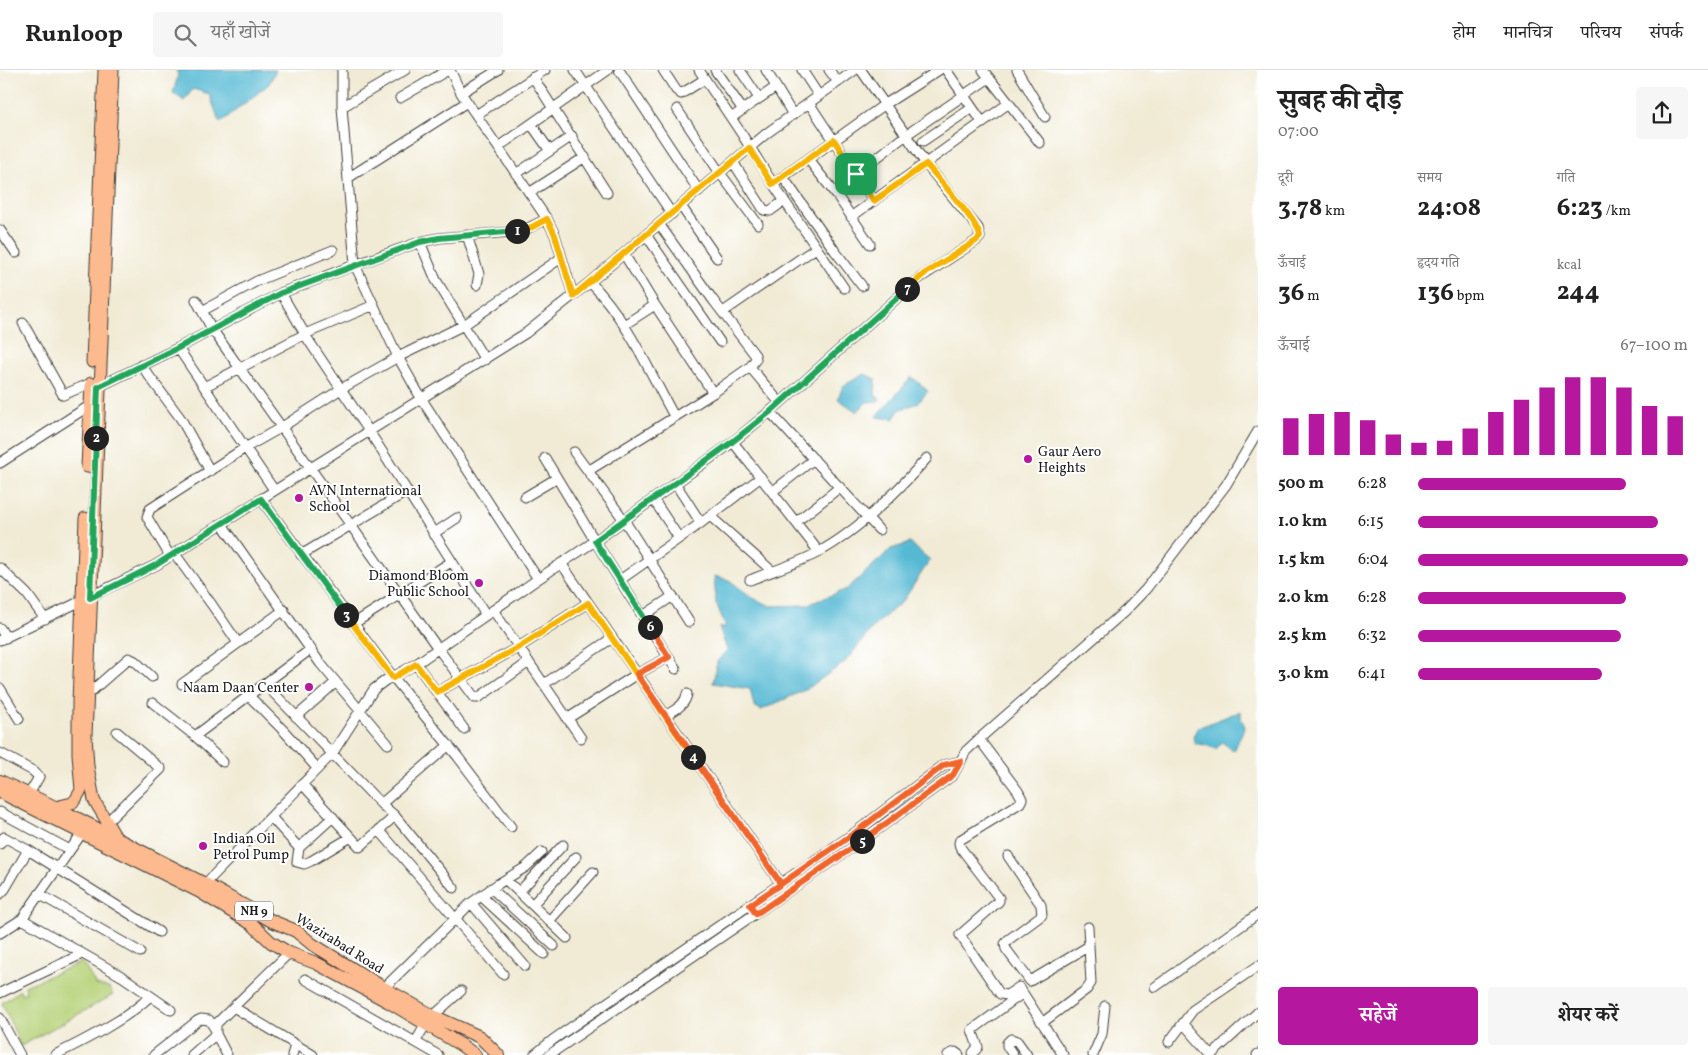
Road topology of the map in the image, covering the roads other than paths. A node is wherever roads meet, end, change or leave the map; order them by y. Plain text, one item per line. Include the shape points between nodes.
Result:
1 (104, 70) edge
2 (113, 70) edge
3 (350, 70) edge
4 (405, 70) edge
5 (449, 70) edge
6 (498, 70) edge
7 (544, 70) edge
8 (575, 70) edge
9 (608, 70) edge
10 (619, 70) edge
11 (663, 70) edge
12 (699, 70) edge
13 (716, 70) edge
14 (740, 70) edge
15 (766, 70) edge
16 (802, 70) edge
17 (830, 70) edge
18 (855, 70) edge
19 (861, 70) edge
20 (939, 70) edge
21 (946, 70) edge
22 (983, 70) edge
23 (1019, 71) edge
24 (342, 72) edge
25 (533, 77) junction
26 (990, 78) junction
27 (705, 80) junction
28 (838, 82) junction
29 (586, 86) junction
30 (776, 87) junction
31 (461, 93) junction
32 (964, 95) junction
33 (819, 96) junction
34 (400, 98) dead end
35 (760, 98) junction
36 (467, 102) junction
37 (808, 103) junction
38 (1009, 103) junction
39 (884, 104) junction
40 (342, 107) junction
41 (972, 108) junction
42 (554, 109) junction
43 (677, 109) dead end
44 (742, 110) junction
45 (793, 114) junction
46 (476, 115) junction
47 (1045, 117) dead end
48 (731, 118) junction
49 (983, 123) junction
50 (532, 124) junction
51 (572, 136) junction
52 (906, 136) junction
53 (834, 140) junction
54 (923, 141) dead end
55 (1040, 142) dead end
56 (498, 147) junction
57 (749, 148) junction
58 (550, 151) junction
59 (585, 157) junction
60 (105, 159) junction
61 (808, 159) junction
62 (733, 162) junction
63 (926, 164) junction
64 (720, 173) junction
65 (516, 174) junction
66 (856, 174) junction
67 (783, 177) junction
68 (348, 178) junction
69 (772, 184) junction
70 (699, 191) junction
71 (529, 193) junction
72 (608, 193) dead end
73 (784, 201) junction
74 (874, 201) junction
75 (681, 206) junction
76 (672, 214) junction
77 (851, 217) junction
78 (547, 219) junction
79 (659, 224) junction
80 (758, 224) dead end
81 (0, 230) edge
82 (467, 235) junction
83 (646, 235) junction
84 (420, 242) junction
85 (870, 244) dead end
86 (816, 248) junction
87 (333, 250) dead end
88 (16, 253) dead end
89 (624, 254) junction
90 (562, 258) junction
91 (717, 258) dead end
92 (355, 265) junction
93 (700, 281) junction
94 (590, 282) junction
95 (477, 285) dead end
96 (862, 286) dead end
97 (844, 288) dead end
98 (686, 292) junction
99 (281, 293) junction
100 (573, 296) junction
101 (196, 300) dead end
102 (374, 305) junction
103 (655, 305) junction
104 (202, 311) junction
105 (723, 312) junction
106 (23, 322) dead end
107 (464, 325) junction
108 (624, 325) junction
109 (212, 329) junction
110 (305, 334) junction
111 (720, 342) dead end
112 (178, 348) junction
113 (398, 357) junction
114 (485, 360) junction
115 (141, 365) junction
116 (240, 367) junction
117 (750, 367) junction
118 (204, 387) junction
119 (95, 388) junction
120 (341, 389) junction
121 (713, 393) junction
122 (422, 398) junction
123 (780, 403) junction
124 (93, 406) junction
125 (770, 412) junction
126 (674, 416) junction
127 (282, 427) junction
128 (1258, 430) edge
129 (369, 431) junction
130 (732, 442) junction
131 (245, 448) junction
132 (574, 452) dead end
133 (545, 458) dead end
134 (927, 458) dead end
135 (814, 460) junction
136 (0, 463) edge
137 (310, 468) junction
138 (210, 471) junction
139 (588, 471) junction
140 (761, 477) junction
141 (557, 478) junction
142 (675, 483) junction
143 (840, 487) junction
144 (274, 490) junction
145 (406, 492) junction
146 (772, 492) junction
147 (525, 497) dead end
148 (261, 499) junction
149 (653, 499) junction
150 (710, 516) junction
151 (868, 517) junction
152 (458, 518) dead end
153 (624, 520) junction
154 (796, 522) junction
155 (702, 523) junction
156 (222, 524) junction
157 (351, 525) junction
158 (879, 530) dead end
159 (433, 534) junction
160 (679, 538) junction
161 (595, 541) junction
162 (819, 552) junction
163 (172, 555) junction
164 (301, 555) junction
165 (650, 560) junction
166 (451, 562) junction
167 (561, 563) junction
168 (0, 568) edge
169 (772, 571) junction
170 (538, 579) junction
171 (620, 580) junction
172 (750, 580) dead end
173 (399, 594) junction
174 (673, 596) junction
175 (86, 600) junction
176 (588, 603) junction
177 (284, 610) junction
178 (490, 613) junction
179 (643, 616) junction
180 (45, 619) junction
181 (689, 622) dead end
182 (353, 624) junction
183 (0, 628) edge
184 (612, 638) junction
185 (3, 639) edge
186 (238, 643) junction
187 (437, 647) junction
188 (519, 647) junction
189 (311, 649) junction
190 (669, 657) junction
191 (529, 662) junction
192 (416, 664) junction
193 (676, 670) dead end
194 (637, 674) junction
195 (152, 677) dead end
196 (393, 678) junction
197 (462, 678) junction
198 (336, 682) junction
199 (182, 684) dead end
200 (265, 684) junction
201 (544, 684) junction
202 (0, 688) edge
203 (437, 692) junction
204 (687, 694) dead end
205 (87, 695) junction
206 (248, 696) junction
207 (152, 702) dead end
208 (360, 710) junction
209 (665, 716) junction
210 (296, 717) junction
211 (19, 718) dead end
212 (568, 719) junction
213 (464, 729) dead end
214 (116, 732) dead end
215 (195, 736) junction
216 (581, 738) dead end
217 (979, 739) junction
218 (388, 744) dead end
219 (449, 745) junction
220 (0, 753) edge
221 (332, 754) junction
222 (961, 761) junction
223 (223, 762) dead end
224 (317, 768) junction
225 (0, 781) edge
226 (302, 784) junction
227 (0, 792) edge
228 (29, 794) junction
229 (381, 804) junction
230 (54, 807) junction
231 (0, 812) edge
232 (395, 816) junction
233 (271, 817) junction
234 (333, 817) junction
235 (106, 823) junction
236 (511, 828) dead end
237 (379, 830) junction
238 (82, 833) junction
239 (351, 837) junction
240 (117, 839) junction
241 (0, 844) edge
242 (563, 845) dead end
243 (299, 848) junction
244 (28, 850) junction
245 (70, 850) junction
246 (542, 852) dead end
247 (1008, 856) dead end
248 (576, 857) dead end
249 (57, 868) junction
250 (593, 872) dead end
251 (506, 880) junction
252 (205, 884) junction
253 (781, 884) junction
254 (454, 888) dead end
255 (492, 888) junction
256 (519, 892) junction
257 (0, 894) edge
258 (39, 894) junction
259 (481, 896) junction
260 (471, 903) junction
261 (532, 904) junction
262 (750, 905) junction
263 (756, 914) junction
264 (1258, 914) edge
265 (455, 918) junction
266 (22, 919) junction
267 (549, 921) junction
268 (280, 924) junction
269 (1088, 927) dead end
270 (159, 932) dead end
271 (0, 933) edge
272 (263, 934) junction
273 (567, 938) dead end
274 (554, 946) dead end
275 (1089, 946) junction
276 (140, 952) dead end
277 (290, 953) junction
278 (82, 954) junction
279 (544, 954) dead end
280 (525, 966) dead end
281 (1258, 966) edge
282 (503, 974) dead end
283 (304, 978) dead end
284 (1030, 981) junction
285 (1154, 987) dead end
286 (384, 988) junction
287 (1021, 990) junction
288 (461, 991) dead end
289 (0, 993) edge
290 (150, 996) junction
291 (1106, 1006) dead end
292 (234, 1008) junction
293 (171, 1010) dead end
294 (1258, 1012) edge
295 (0, 1018) edge
296 (429, 1020) junction
297 (1183, 1022) junction
298 (1042, 1023) junction
299 (215, 1031) junction
300 (416, 1042) junction
301 (1169, 1042) dead end
302 (295, 1045) junction
303 (973, 1054) edge
304 (20, 1055) edge
305 (55, 1055) edge
306 (154, 1055) edge
307 (192, 1055) edge
308 (228, 1055) edge
309 (292, 1055) edge
310 (313, 1055) edge
311 (438, 1055) edge
312 (476, 1055) edge
313 (481, 1055) edge
314 (497, 1055) edge
315 (534, 1055) edge
316 (550, 1055) edge
317 (948, 1055) edge
318 (959, 1055) edge
319 (1013, 1055) edge
320 (1027, 1055) edge
321 (1063, 1055) edge
322 (1093, 1055) edge
323 (1211, 1055) edge

1 - 60 main road
2 - 60 main road
3 - 24 street
4 - 40 street
5 - 31 street
5 - 34 street
6 - 31 street
7 - 25 street
8 - 29 street
9 - 29 street
10 - 70 street
11 - 27 street via 682,94
12 - 27 street
13 - 44 street
14 - 35 street
15 - 30 street
16 - 33 street
17 - 28 street
18 - 28 street
19 - 39 street
20 - 39 street
21 - 32 street
22 - 26 street
23 - 47 street
24 - 40 street
25 - 42 street
25 - 46 street
26 - 32 street
26 - 38 street
27 - 48 street
28 - 33 street
29 - 42 street
29 - 76 street
30 - 35 street
30 - 45 street
31 - 36 street
32 - 41 street
32 - 52 street
33 - 37 street
35 - 44 street
36 - 46 street
36 - 68 street
37 - 45 street
37 - 53 street
38 - 49 street
38 - 55 street
39 - 52 street
39 - 53 street
40 - 68 street
41 - 49 street
41 - 54 street
42 - 50 street
42 - 51 street
43 - 64 street
44 - 48 street
45 - 57 street
46 - 56 street
48 - 57 street
49 - 63 street
50 - 56 street
50 - 58 street
51 - 58 street
51 - 59 street
52 - 63 street
52 - 66 street
53 - 61 street
53 - 66 street
56 - 65 street
57 - 62 street
57 - 69 street
58 - 65 street
59 - 71 street
59 - 72 street
60 - 119 main road
61 - 67 street
61 - 77 street
62 - 64 street
62 - 73 street via 764,210 770,211
63 - 74 street
63 - 123 street via 978,228 980,237 917,280
64 - 70 street
64 - 80 street
65 - 71 street
66 - 74 street
67 - 69 street
67 - 96 street
68 - 92 street
69 - 73 street
70 - 75 street
71 - 78 street
73 - 86 street
74 - 77 street
75 - 76 street
75 - 91 street
76 - 79 street
77 - 85 street
78 - 82 street via 522,231
78 - 90 street
79 - 83 street
79 - 93 street
81 - 88 street
82 - 84 street
82 - 95 street via 479,274
83 - 89 street
83 - 98 street
84 - 92 street
84 - 107 street via 436,280
86 - 97 street
86 - 105 street
87 - 104 street via 263,279
89 - 94 street
89 - 103 street
90 - 100 street
90 - 107 street
92 - 99 street
92 - 102 street
93 - 98 street
93 - 105 street
94 - 100 street
94 - 108 street
98 - 111 street
99 - 109 street
99 - 110 street
100 - 114 street
101 - 104 street
102 - 110 street
102 - 113 street
103 - 108 street
103 - 121 street
104 - 109 street
105 - 117 street via 755,355
106 - 119 street via 61,394
107 - 113 street
107 - 114 street
108 - 126 street
109 - 112 street
109 - 116 street
110 - 116 street
110 - 120 street
112 - 115 street
112 - 118 street
113 - 120 street
113 - 122 street
114 - 122 street
115 - 119 street
115 - 138 street via 181,419
116 - 118 street
116 - 127 street
117 - 121 street
117 - 123 street
118 - 131 street
119 - 124 main road
120 - 127 street
120 - 129 street
121 - 126 street
122 - 129 street
122 - 170 street
123 - 125 street
124 - 136 street
124 - 175 main road
125 - 130 street
125 - 135 street
126 - 139 street
127 - 131 street
127 - 137 street
128 - 217 street via 1226,485 1146,589
129 - 137 street
129 - 145 street
130 - 140 street
130 - 142 street
131 - 138 street
131 - 144 street
132 - 139 street
133 - 141 street
134 - 151 street
135 - 143 street
135 - 146 street
137 - 144 street
137 - 157 street
138 - 163 street via 148,513 149,521
139 - 153 street
140 - 146 street
140 - 150 street
141 - 147 street
141 - 161 street
142 - 149 street
142 - 155 street
143 - 151 street
143 - 154 street
144 - 148 street
145 - 157 street
145 - 159 street
146 - 154 street
148 - 156 street
148 - 164 street
149 - 153 street
149 - 160 street
150 - 155 street
150 - 169 street
151 - 158 street
151 - 162 street
152 - 159 street
153 - 161 street
153 - 165 street
154 - 162 street
155 - 160 street
156 - 163 street
156 - 177 street
157 - 164 street
157 - 173 street
159 - 166 street
160 - 165 street
161 - 167 street
161 - 171 street
162 - 169 street
163 - 175 street
163 - 186 street
164 - 182 street
165 - 171 street
165 - 174 street
166 - 173 street
166 - 178 street
167 - 170 street
167 - 176 street
168 - 180 street via 27,594
169 - 172 street
170 - 178 street
171 - 179 street
173 - 182 street
173 - 187 street
174 - 179 street
174 - 181 street
175 - 180 street
175 - 205 main road
175 - 230 main road via 78,754 80,790 72,803
176 - 184 street
176 - 188 street
177 - 186 street
177 - 189 street
178 - 187 street
178 - 188 street
179 - 190 street
180 - 185 street
182 - 196 street
183 - 185 street
184 - 194 street
184 - 201 street
186 - 199 street
187 - 192 street
187 - 197 street
188 - 191 street
188 - 197 street
189 - 198 street
189 - 200 street
190 - 193 street
190 - 194 street
191 - 197 street via 478,698
191 - 201 street
192 - 196 street
192 - 203 street
194 - 209 street
194 - 212 street
195 - 205 street via 129,658
196 - 208 street via 374,689
196 - 219 street
197 - 203 street
198 - 208 street
198 - 210 street
200 - 206 street
200 - 210 street
201 - 212 street
202 - 211 street
203 - 213 street
204 - 209 street via 682,705
205 - 235 main road via 86,753 90,785
206 - 215 street
206 - 224 street
207 - 215 street
208 - 218 street
208 - 221 street
209 - 253 street
210 - 221 street
212 - 216 street
214 - 235 street via 161,769
215 - 223 street
217 - 222 street
217 - 287 street via 1022,799 960,840 960,847 999,898 960,935 1000,994 1007,996
219 - 229 street
219 - 236 street
220 - 228 street via 33,770 39,777
221 - 224 street
221 - 229 street
222 - 253 street via 944,765
222 - 263 street via 953,775
224 - 226 street
225 - 228 highway, Wazirabad Road / NH 9
226 - 233 street
226 - 234 street
227 - 238 highway, Wazirabad Road / NH 9
228 - 230 highway, Wazirabad Road / NH 9
229 - 232 street
230 - 240 highway, Wazirabad Road / NH 9
231 - 245 street
232 - 237 street
232 - 254 street
233 - 243 street
233 - 252 street
234 - 239 street
234 - 243 street
235 - 240 main road
237 - 239 street via 360,847
237 - 265 street
238 - 245 street
238 - 272 highway, Wazirabad Road / NH 9 via 200,892
239 - 243 street via 304,864 298,862
240 - 252 highway, Wazirabad Road / NH 9
241 - 244 street via 4,837
242 - 256 street
244 - 249 street
244 - 257 street
245 - 249 street
246 - 251 street
247 - 284 street via 1041,905 1042,915 1005,944
248 - 261 street
249 - 258 street
249 - 270 street
250 - 267 street
251 - 255 street
251 - 256 street
252 - 268 highway, Wazirabad Road / NH 9
253 - 262 street
255 - 259 street
255 - 274 street
256 - 261 street
258 - 266 street
258 - 276 street
259 - 260 street
259 - 279 street
260 - 265 street
260 - 280 street
261 - 267 street
262 - 263 street
262 - 315 street
263 - 316 street
264 - 285 street
265 - 282 street
265 - 286 street
266 - 271 street
266 - 278 street
267 - 273 street
268 - 272 highway via 288,936 286,940
268 - 286 highway, Wazirabad Road / NH 9
269 - 275 street
272 - 277 highway, Wazirabad Road / NH 9
275 - 284 street
275 - 298 street via 1091,983
277 - 292 street
277 - 296 highway, Wazirabad Road / NH 9
278 - 289 street
278 - 290 street
281 - 297 street via 1199,1006
283 - 300 street
284 - 287 street
286 - 296 highway, Wazirabad Road / NH 9
287 - 298 street
287 - 303 street via 972,1030 978,1047
288 - 296 street
290 - 293 street
290 - 305 street via 122,1017
291 - 322 street via 1102,1034
292 - 299 street via 216,1024
292 - 302 street
294 - 323 street
295 - 304 street
296 - 300 street
296 - 312 highway, Wazirabad Road / NH 9
296 - 314 highway, Wazirabad Road / NH 9 via 480,1038
297 - 301 street
297 - 323 street
298 - 321 street
299 - 306 street via 209,1020 197,1020
299 - 307 street
299 - 308 street
300 - 311 street
302 - 309 street
302 - 310 street
313 - 314 highway, Wazirabad Road / NH 9 via 470,1046 472,1041
317 - 318 street via 955,1052
319 - 320 street via 1007,1046 1011,1039 1017,1041

